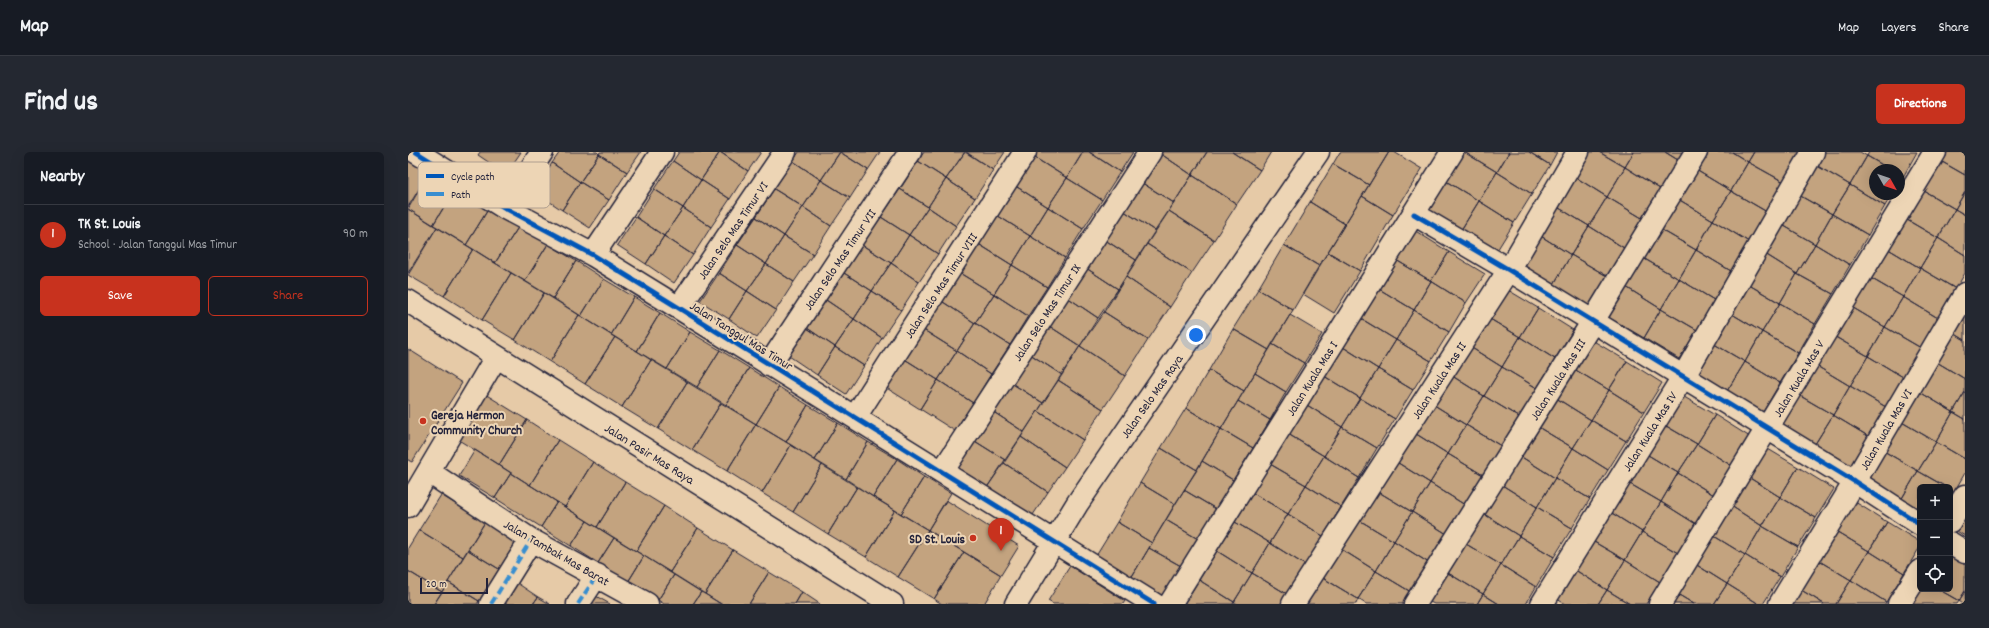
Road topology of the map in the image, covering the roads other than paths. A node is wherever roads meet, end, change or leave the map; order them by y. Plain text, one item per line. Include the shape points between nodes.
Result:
1 (542, 152) edge
2 (662, 152) edge
3 (785, 152) edge
4 (910, 152) edge
5 (1025, 152) edge
6 (1150, 152) edge
7 (1318, 152) edge
8 (1452, 152) edge
9 (1578, 152) edge
10 (1696, 152) edge
11 (1813, 152) edge
12 (1935, 152) edge
13 (418, 153) edge
14 (432, 162) edge
15 (536, 162) edge
16 (506, 208) edge
17 (1414, 214) junction
18 (593, 256) junction
19 (1509, 270) junction
20 (1965, 294) edge
21 (408, 301) edge
22 (679, 308) junction
23 (1593, 321) junction
24 (496, 357) junction
25 (769, 365) junction
26 (1683, 377) junction
27 (855, 417) junction
28 (1767, 429) junction
29 (429, 472) junction
30 (942, 472) junction
31 (1854, 481) junction
32 (1965, 496) edge
33 (408, 506) edge
34 (1951, 520) edge
35 (1917, 522) edge
36 (531, 540) junction
37 (1053, 542) junction
38 (1953, 545) edge
39 (1965, 552) edge
40 (596, 575) junction
41 (1917, 576) edge
42 (491, 604) edge
43 (578, 604) edge
44 (647, 604) edge
45 (892, 604) edge
46 (1016, 604) edge
47 (1154, 604) edge
48 (1170, 604) edge
49 (1293, 604) edge
50 (1415, 604) edge
51 (1542, 604) edge
52 (1660, 604) edge
53 (1780, 604) edge
54 (1899, 604) edge

1 - 15 street
2 - 18 street
3 - 22 street, Jalan Selo Mas Timur VI
4 - 25 street, Jalan Selo Mas Timur VII
5 - 27 street, Jalan Selo Mas Timur VIII
6 - 30 street, Jalan Selo Mas Timur IX
7 - 37 street, Jalan Selo Mas Raya
8 - 17 street, Jalan Kuala Mas I
9 - 19 street, Jalan Kuala Mas II
10 - 23 street, Jalan Kuala Mas III
11 - 26 street, Jalan Kuala Mas IV
12 - 28 street, Jalan Kuala Mas V
13 - 14 street, Jalan Tanggul Mas Timur
16 - 18 street, Jalan Tanggul Mas Timur
17 - 19 street
17 - 48 street, Jalan Kuala Mas I
18 - 22 street, Jalan Tanggul Mas Timur
19 - 23 street
19 - 49 street, Jalan Kuala Mas II
20 - 31 street, Jalan Kuala Mas VI
21 - 24 street, Jalan Pasir Mas Raya
22 - 25 street, Jalan Tanggul Mas Timur
23 - 26 street
23 - 50 street, Jalan Kuala Mas III
24 - 29 street
24 - 45 street, Jalan Pasir Mas Raya
25 - 27 street, Jalan Tanggul Mas Timur
26 - 28 street
26 - 51 street, Jalan Kuala Mas IV
27 - 30 street, Jalan Tanggul Mas Timur
28 - 31 street
28 - 52 street, Jalan Kuala Mas V
29 - 33 street
29 - 36 street, Jalan Tambak Mas Barat
30 - 37 street, Jalan Tanggul Mas Timur
31 - 35 street
31 - 53 street, Jalan Kuala Mas VI
32 - 34 street
36 - 40 street, Jalan Tambak Mas Barat
36 - 42 street
37 - 46 street, Jalan Selo Mas Raya
37 - 47 street, Jalan Tanggul Mas Timur
38 - 39 street
40 - 43 street
40 - 44 street, Jalan Tambak Mas Barat
41 - 54 street

